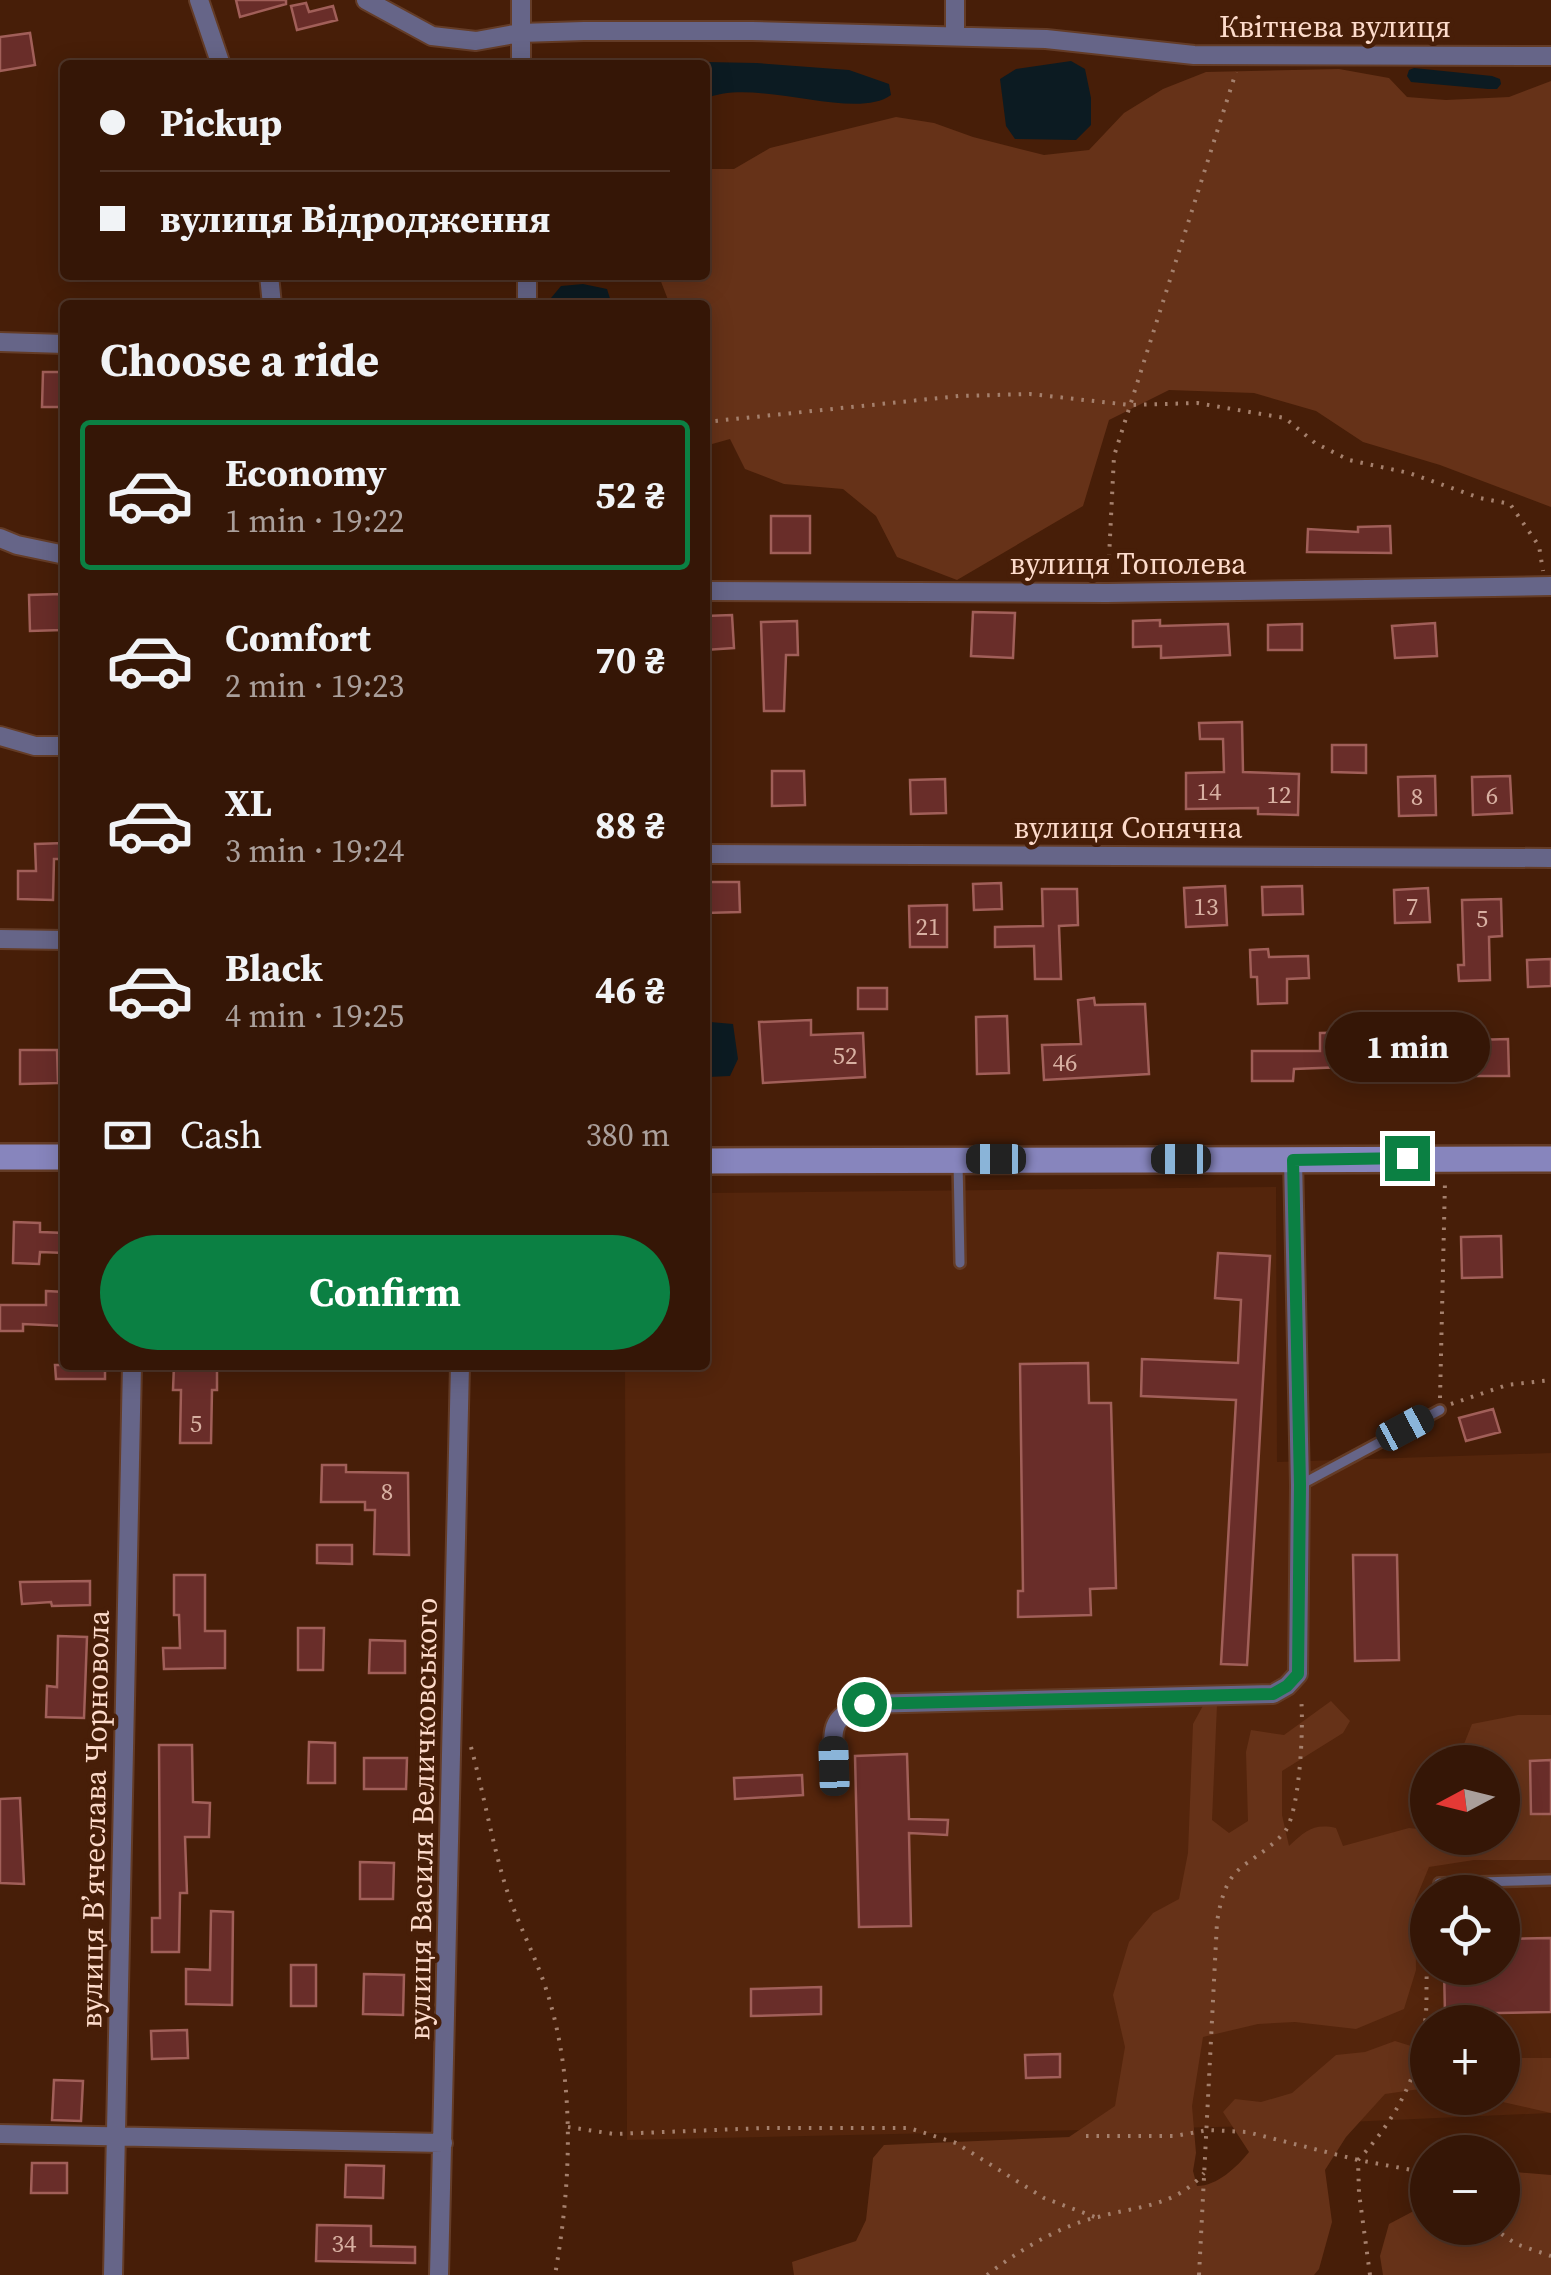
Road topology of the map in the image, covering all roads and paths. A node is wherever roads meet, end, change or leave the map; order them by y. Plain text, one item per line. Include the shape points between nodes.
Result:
1 (198, 0) edge
2 (366, 0) edge
3 (521, 0) edge
4 (956, 0) edge
5 (520, 34) junction
6 (956, 34) junction
7 (1242, 55) junction
8 (1551, 56) edge
9 (219, 60) edge
10 (522, 60) edge
11 (0, 342) edge
12 (60, 344) edge
13 (1130, 405) junction
14 (710, 421) edge
15 (0, 538) edge
16 (60, 554) edge
17 (1548, 586) edge
18 (710, 591) edge
19 (1106, 593) junction
20 (0, 736) edge
21 (60, 746) edge
22 (710, 854) edge
23 (1551, 858) edge
24 (0, 939) edge
25 (60, 940) edge
26 (0, 1157) edge
27 (60, 1157) edge
28 (1445, 1158) junction
29 (958, 1159) junction
30 (1551, 1159) edge
31 (1293, 1160) junction
32 (710, 1161) edge
33 (960, 1263) dead end
34 (132, 1370) edge
35 (460, 1370) edge
36 (1551, 1380) edge
37 (1440, 1410) junction
38 (1300, 1485) junction
39 (1298, 1674) junction
40 (470, 1744) dead end
41 (834, 1766) dead end
42 (1551, 1880) edge
43 (1520, 1881) edge
44 (1427, 1985) edge
45 (568, 2127) junction
46 (1208, 2130) junction
47 (0, 2134) edge
48 (1086, 2136) dead end
49 (116, 2138) junction
50 (442, 2143) junction
51 (1358, 2160) junction
52 (1410, 2170) edge
53 (1204, 2173) junction
54 (1095, 2217) junction
55 (1519, 2245) edge
56 (1551, 2256) edge
57 (113, 2275) edge
58 (439, 2275) edge
59 (555, 2275) edge
60 (987, 2275) edge
61 (1199, 2275) edge
62 (1370, 2275) edge

1 - 9 street
2 - 5 street, Квітнева вулиця via 432,36 476,41
3 - 5 street
4 - 6 street
5 - 6 street, Квітнева вулиця
5 - 10 street
6 - 7 street, Квітнева вулиця
7 - 8 street, Квітнева вулиця
7 - 13 path
11 - 12 street
13 - 14 path via 1030,394 959,396
13 - 17 path via 1197,404 1286,418 1349,460 1510,504 1539,546
13 - 19 path via 1114,456
15 - 16 street
17 - 19 street, вулиця Тополева
18 - 19 street, вулиця Тополева
20 - 21 street
22 - 23 street, вулиця Сонячна
24 - 25 street
26 - 27 street
28 - 30 street
28 - 31 street
28 - 37 path
29 - 31 street
29 - 32 street
29 - 33 lane
31 - 38 street
34 - 49 street, вулиця Вʼячеслава Чорновола
35 - 50 street, вулиця Василя Величковського
36 - 37 path via 1506,1385
37 - 38 lane
38 - 39 street
39 - 41 street via 1273,1694 864,1704 844,1712 832,1728
39 - 46 path via 1302,1745 1292,1819 1222,1893
40 - 45 path via 504,1883 544,1984 562,2060
42 - 43 lane
44 - 51 path via 1416,2074 1379,2138
45 - 54 path via 614,2134 909,2128 956,2142 1044,2198
45 - 59 path
46 - 48 path
46 - 51 path via 1247,2132
46 - 53 path
47 - 49 street
49 - 50 street
49 - 57 street, вулиця Вʼячеслава Чорновола
50 - 58 street, вулиця Василя Величковського
51 - 52 path
51 - 62 path
53 - 54 path via 1157,2206
53 - 61 path
54 - 60 path via 1008,2258
55 - 56 path

